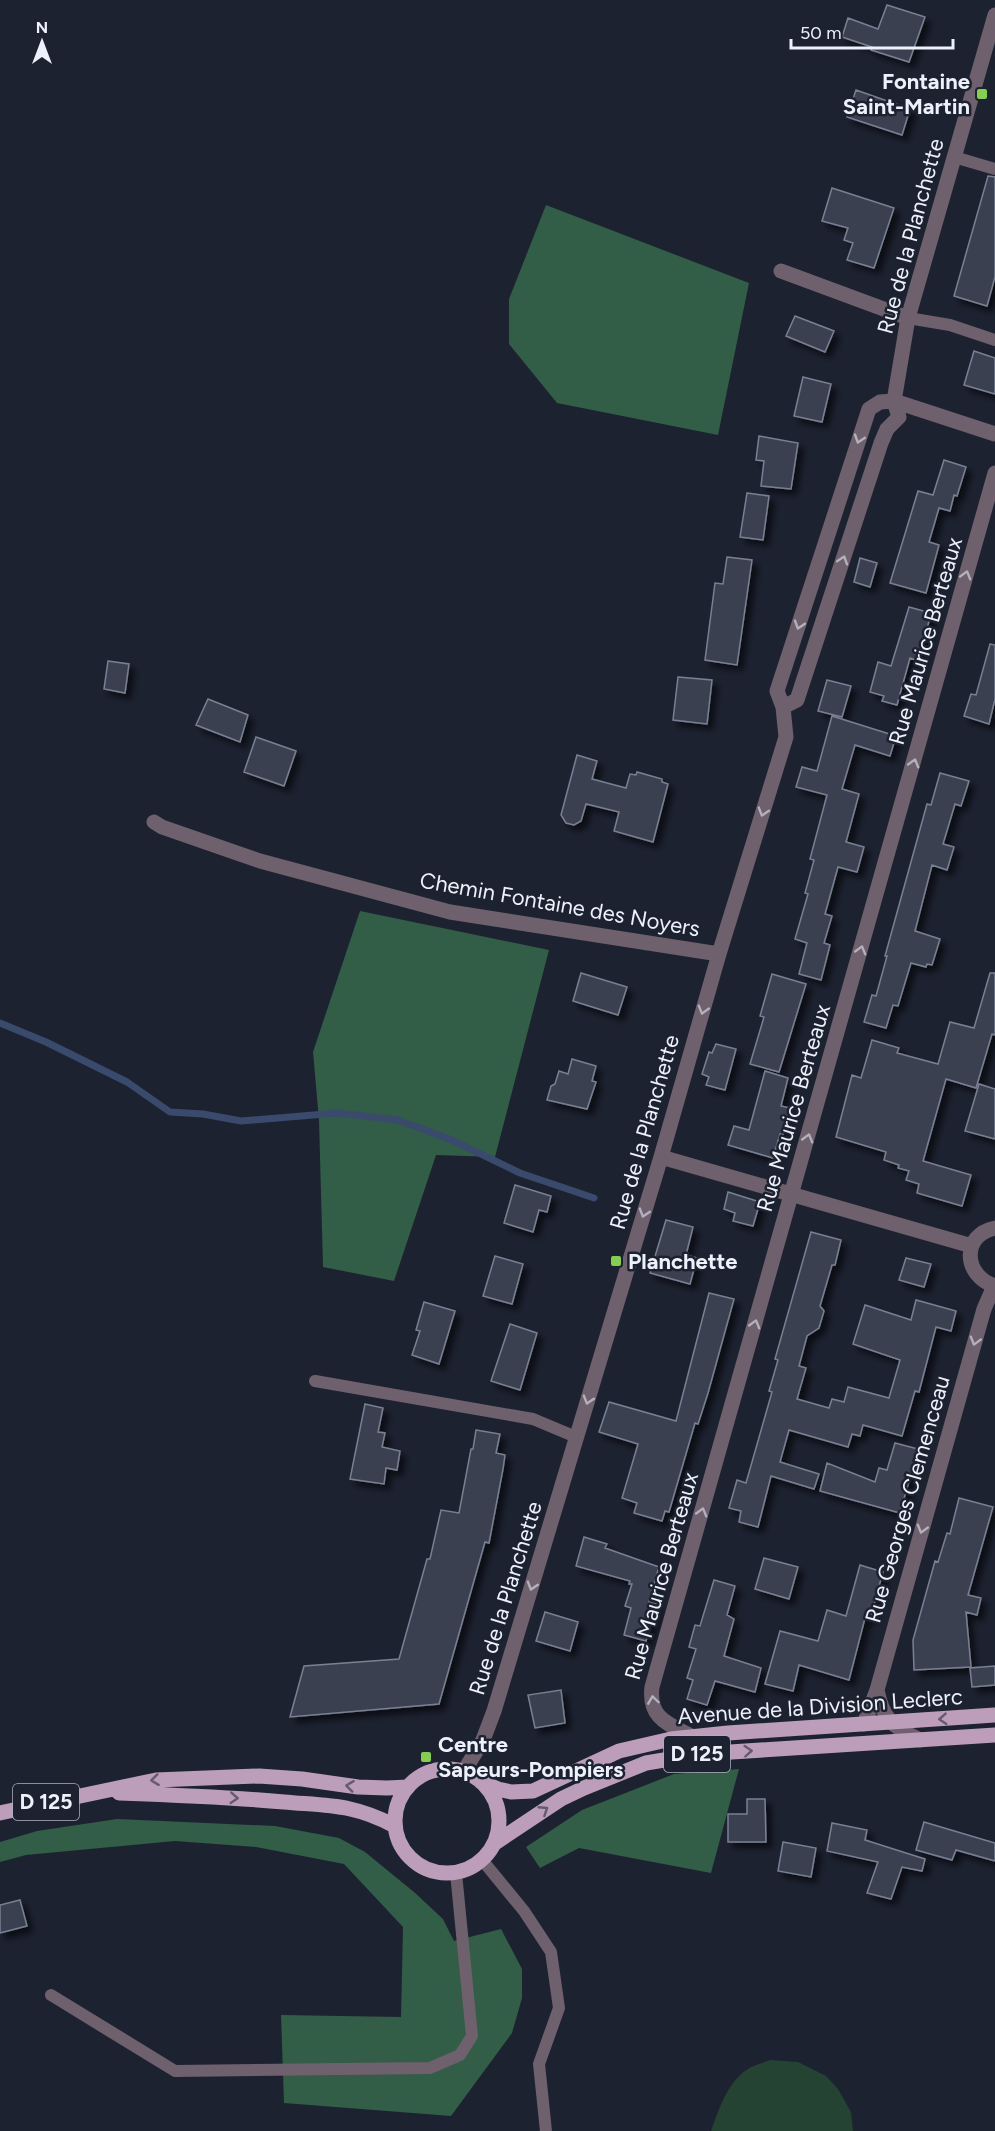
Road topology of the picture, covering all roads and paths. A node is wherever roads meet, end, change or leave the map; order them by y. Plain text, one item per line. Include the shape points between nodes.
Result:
1 (995, 15) edge
2 (954, 157) junction
3 (995, 169) edge
4 (781, 271) dead end
5 (908, 318) junction
6 (995, 340) edge
7 (894, 401) junction
8 (995, 434) edge
9 (995, 473) edge
10 (783, 707) junction
11 (154, 822) dead end
12 (719, 954) junction
13 (661, 1157) junction
14 (792, 1195) junction
15 (995, 1228) edge
16 (972, 1246) junction
17 (995, 1286) edge
18 (315, 1381) dead end
19 (576, 1437) junction
20 (877, 1690) junction
21 (995, 1715) edge
22 (890, 1722) junction
23 (864, 1724) junction
24 (995, 1735) edge
25 (693, 1737) junction
26 (920, 1740) junction
27 (464, 1771) junction
28 (481, 1782) junction
29 (408, 1786) junction
30 (92, 1792) junction
31 (0, 1813) edge
32 (395, 1826) junction
33 (495, 1843) junction
34 (483, 1861) junction
35 (456, 1873) junction
36 (51, 1995) dead end
37 (546, 2131) edge

1 - 2 street, Rue de la Planchette
2 - 3 lane
2 - 5 street, Rue de la Planchette
4 - 5 street
5 - 6 lane via 950,325
5 - 7 street, Rue de la Planchette
7 - 8 street
10 -> 7 street, Rue de la Planchette via 797,700 881,443 887,429 899,417
7 -> 10 street, Rue de la Planchette via 880,402 869,409 777,691
14 -> 9 street, Rue Maurice Berteaux
10 -> 12 street, Rue de la Planchette via 786,738
11 - 12 street, Chemin Fontaine des Noyers via 260,861 450,912
12 -> 13 street, Rue de la Planchette
13 - 14 street
13 -> 19 street, Rue de la Planchette
14 - 16 street
25 -> 14 street, Rue Maurice Berteaux via 656,1714 652,1687
15 - 16 street via 983,1232
16 - 17 street via 974,1271
17 -> 20 street, Rue Georges Clemenceau via 984,1309
18 - 19 lane via 533,1419
19 -> 27 street, Rue de la Planchette via 494,1711 483,1740
20 - 22 street via 880,1707
20 - 23 street, Rue Georges Clemenceau
21 -> 22 main road, Avenue de la Division Leclerc / D 125
22 - 23 main road, Avenue de la Division Leclerc / D 125
22 - 26 street
23 - 25 main road, Avenue de la Division Leclerc / D 125
24 - 26 main road, Avenue de la Division Leclerc / D 125
25 - 28 main road, Avenue de la Division Leclerc / D 125 via 619,1751 533,1791 511,1792
33 -> 26 main road, Avenue de la Division Leclerc / D 125 via 561,1799 646,1763 700,1754
27 - 28 main road
27 - 29 main road via 426,1773
28 - 33 main road via 497,1803 500,1818
29 -> 30 main road, D 125 via 358,1787 302,1779 239,1777 156,1780
29 - 32 main road via 400,1798
30 - 31 main road, D 125
30 -> 32 main road, D 125 via 330,1805 355,1809
32 - 35 main road via 399,1842 416,1864 442,1874
33 - 34 main road
34 - 35 main road
34 - 37 lane via 551,1952 559,2008 539,2064
35 - 36 lane via 472,2036 460,2055 430,2068 175,2071

